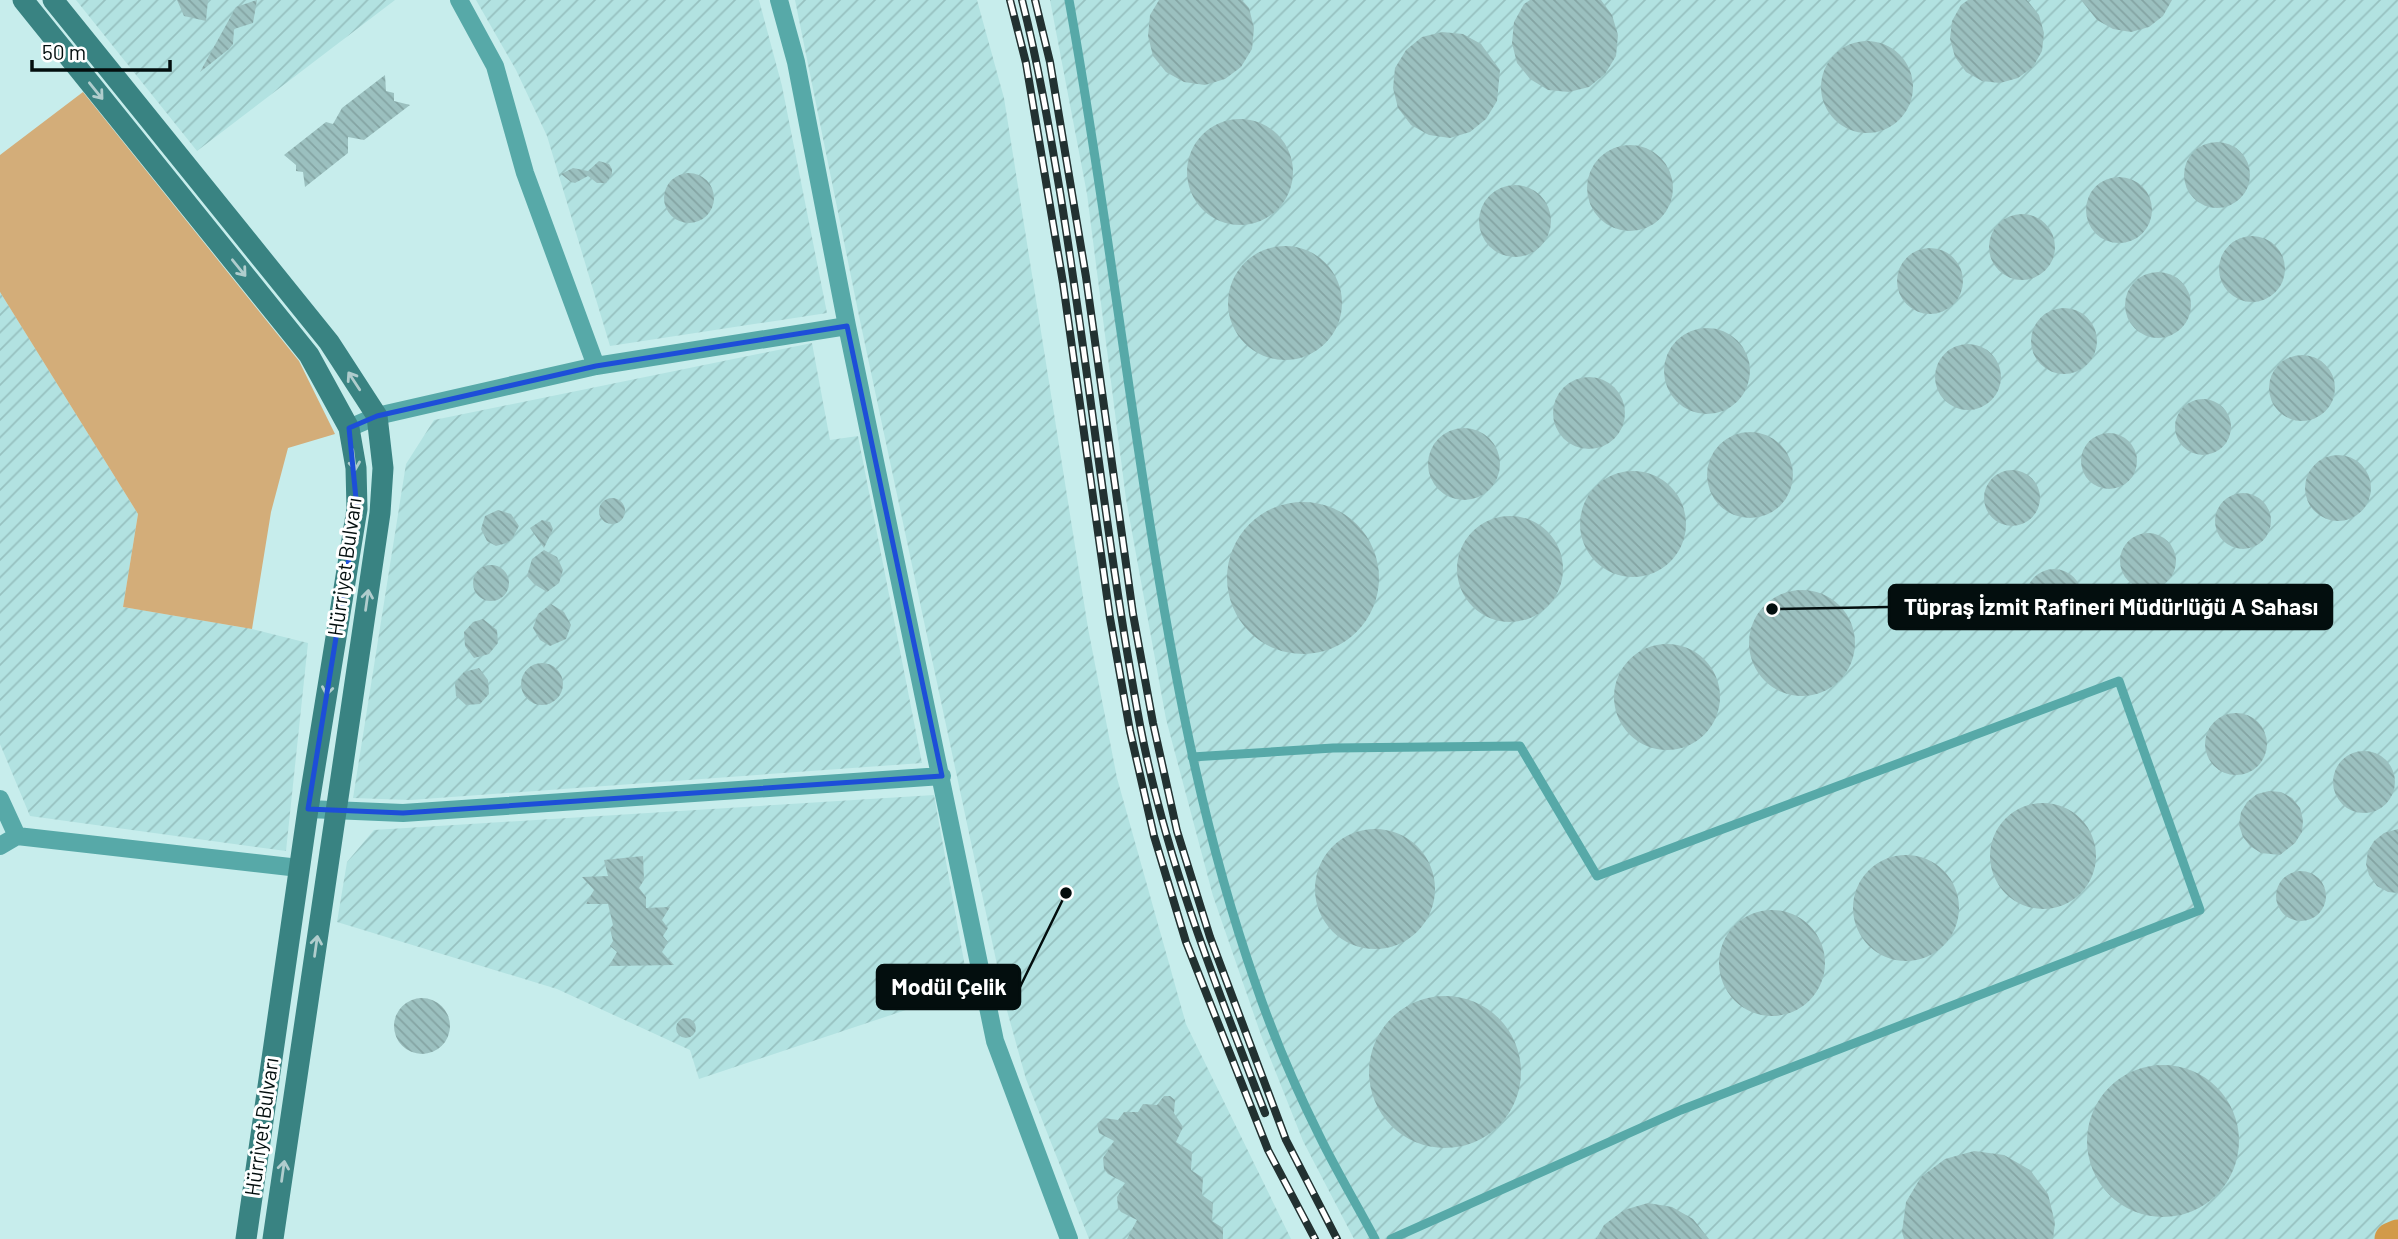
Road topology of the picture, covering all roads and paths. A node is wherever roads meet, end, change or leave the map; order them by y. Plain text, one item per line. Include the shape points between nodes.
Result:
1 (23, 0) edge
2 (53, 0) edge
3 (458, 0) edge
4 (779, 0) edge
5 (1069, 0) edge
6 (847, 326) junction
7 (596, 366) junction
8 (377, 416) junction
9 (349, 428) junction
10 (1192, 757) junction
11 (942, 776) junction
12 (0, 799) edge
13 (308, 809) junction
14 (337, 810) junction
15 (17, 836) junction
16 (0, 846) edge
17 (299, 868) junction
18 (246, 1239) edge
19 (273, 1239) edge
20 (1069, 1239) edge
21 (1375, 1239) edge
22 (1391, 1239) edge

1 -> 9 main road, Hürriyet Bulvarı via 309,355
8 -> 2 main road, Hürriyet Bulvarı via 329,342
3 - 7 street via 495,66 525,173
4 - 6 street via 796,62
5 - 10 lane via 1147,508
6 - 7 street
6 - 11 street
7 - 8 street
8 - 9 street
14 -> 8 main road, Hürriyet Bulvarı via 380,513 383,468
9 -> 13 main road, Hürriyet Bulvarı via 357,509
10 - 21 lane via 1225,886 1286,1064
10 - 22 lane via 1333,748 1520,746 1597,876 2119,681 2200,910 1681,1110
11 - 14 street via 402,813
11 - 20 street via 995,1041
12 - 15 street
13 - 14 street
13 - 17 main road, Hürriyet Bulvarı
19 -> 14 main road, Hürriyet Bulvarı
15 - 16 street
15 - 17 street
17 - 18 main road, Hürriyet Bulvarı

